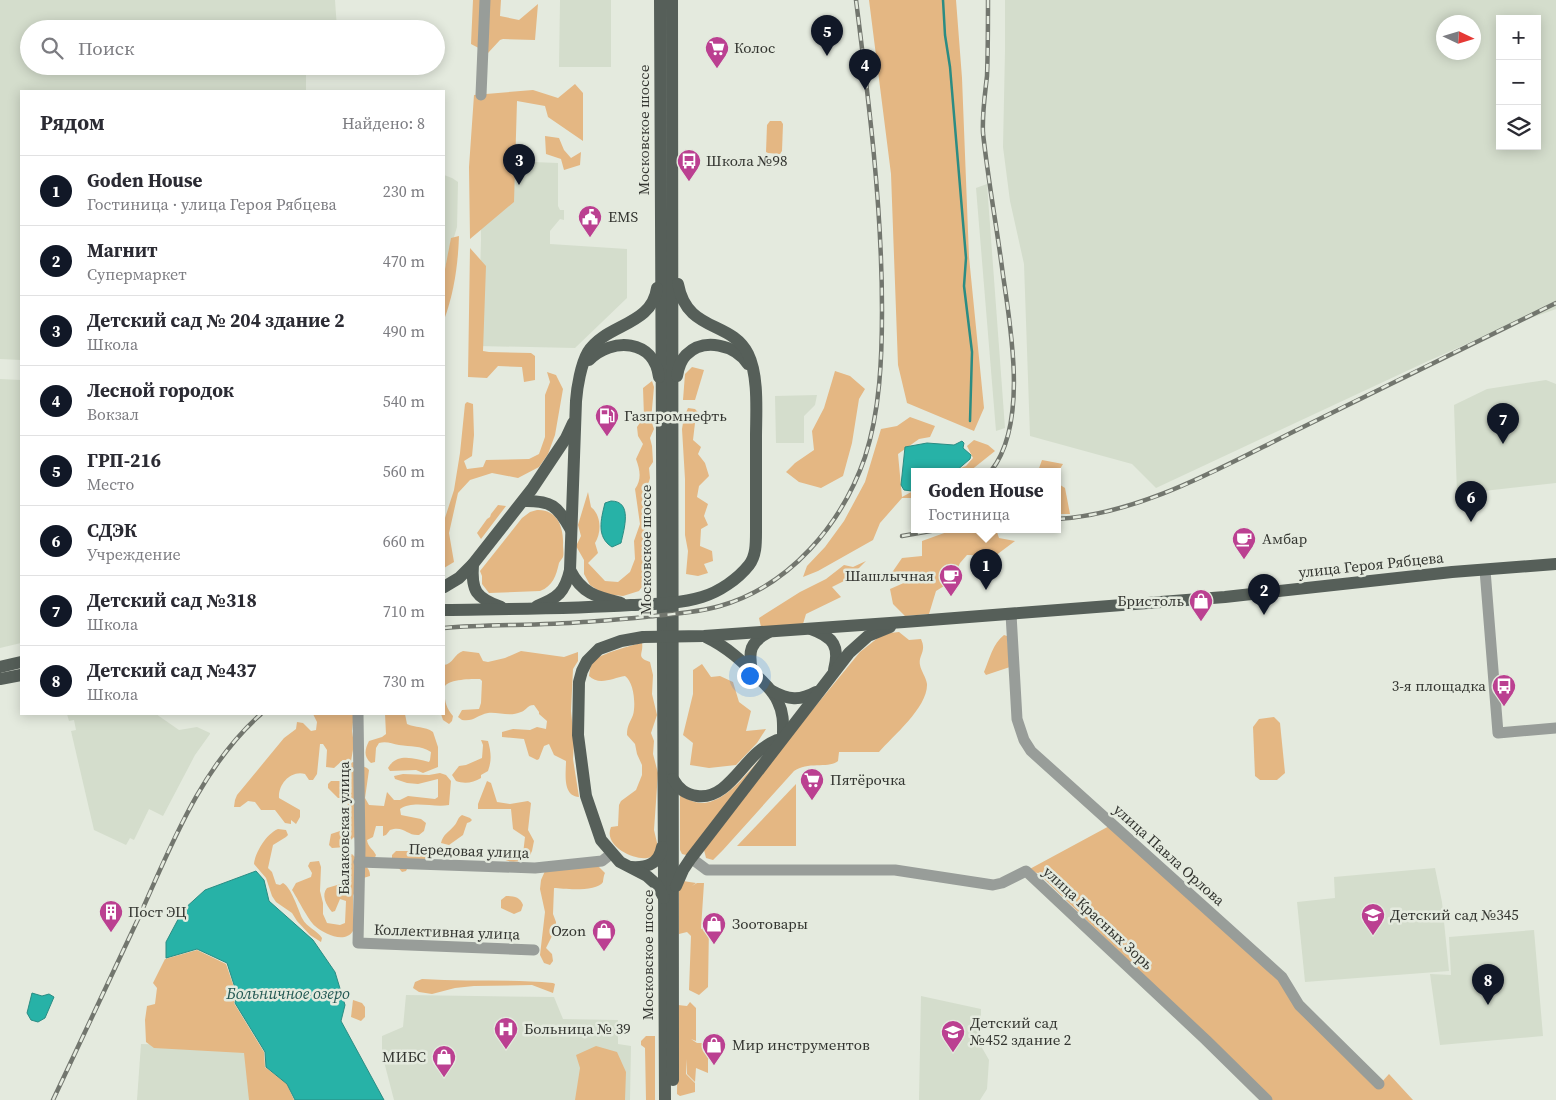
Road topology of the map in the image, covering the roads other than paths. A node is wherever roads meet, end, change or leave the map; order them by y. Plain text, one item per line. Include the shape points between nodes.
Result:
1 (485, 0) edge
2 (660, 0) edge
3 (672, 0) edge
4 (481, 95) dead end
5 (667, 247) junction
6 (583, 366) junction
7 (752, 369) junction
8 (668, 398) junction
9 (575, 418) junction
10 (523, 500) junction
11 (572, 532) junction
12 (473, 564) junction
13 (1556, 564) edge
14 (570, 570) junction
15 (1485, 570) junction
16 (445, 586) edge
17 (630, 605) junction
18 (505, 609) junction
19 (530, 609) junction
20 (445, 610) edge
21 (1011, 614) junction
22 (904, 622) junction
23 (807, 628) junction
24 (771, 631) junction
25 (704, 636) junction
26 (668, 654) junction
27 (20, 662) edge
28 (0, 667) edge
29 (752, 671) junction
30 (834, 673) junction
31 (20, 675) edge
32 (0, 679) edge
33 (772, 691) junction
34 (819, 691) junction
35 (358, 715) edge
36 (1556, 728) edge
37 (782, 737) junction
38 (673, 778) junction
39 (664, 835) junction
40 (611, 854) junction
41 (691, 858) junction
42 (359, 862) junction
43 (629, 866) junction
44 (669, 898) junction
45 (358, 943) joint
46 (534, 950) dead end
47 (1379, 1084) dead end
48 (665, 1100) edge
49 (673, 1100) edge
50 (1267, 1100) edge

1 - 4 street
2 - 5 main road, Московское шоссе
3 - 5 main road, Московское шоссе
5 - 6 main road via 652,305 634,321 594,344
5 - 7 main road via 685,306 695,316 742,345
5 - 8 main road, Московское шоссе
6 - 8 main road via 606,347 628,344 640,348 658,370
6 - 9 main road via 578,382
7 - 8 main road via 744,357 725,346 695,349 681,363
7 - 17 main road via 756,391 756,532 755,552 750,564 738,578 704,597
8 - 26 main road, Московское шоссе
9 - 10 main road via 566,438
9 - 11 main road
10 - 11 main road via 547,502 556,507
10 - 12 main road
11 - 14 main road
12 - 16 main road via 460,578
12 - 18 main road via 472,579 478,595
13 - 15 main road, улица Героя Рябцева
14 - 17 main road via 583,590
14 - 19 main road via 560,594
15 - 21 main road, улица Героя Рябцева via 1224,597
15 - 36 street via 1498,733
17 - 19 main road
18 - 19 main road
18 - 20 main road
21 - 22 main road, улица Героя Рябцева
21 - 47 street, улица Павла Орлова via 1017,719 1031,751 1282,976 1300,1005
22 - 23 main road
22 - 30 main road via 860,641
23 - 24 main road
23 - 30 main road via 824,634 832,642 837,651
24 - 25 main road
24 - 29 main road via 754,642 750,659
25 - 29 main road via 733,652
25 - 40 main road via 621,641 599,649 582,671 578,735 586,796 600,840
26 - 38 main road, Московское шоссе
26 - 39 main road, Московское шоссе
27 - 28 main road
29 - 33 main road
30 - 34 main road
31 - 32 main road
33 - 34 main road via 782,697 799,699
33 - 37 main road via 782,712
34 - 37 main road
35 - 42 street, Балаковская улица
37 - 38 main road via 757,752 732,780 709,795 701,797 686,793 678,788
37 - 41 main road
38 - 44 main road, Московское шоссе
39 - 43 main road via 657,861 641,867
39 - 44 main road, Московское шоссе
40 - 42 street, Передовая улица via 602,861 535,868
40 - 43 main road
41 - 44 main road
41 - 50 street, улица Красных Зорь via 707,870 895,870 993,885 1026,870
42 - 45 street, Балаковская улица
43 - 44 main road via 647,876
44 - 48 main road, Московское шоссе
44 - 49 main road, Московское шоссе
45 - 46 street, Коллективная улица

